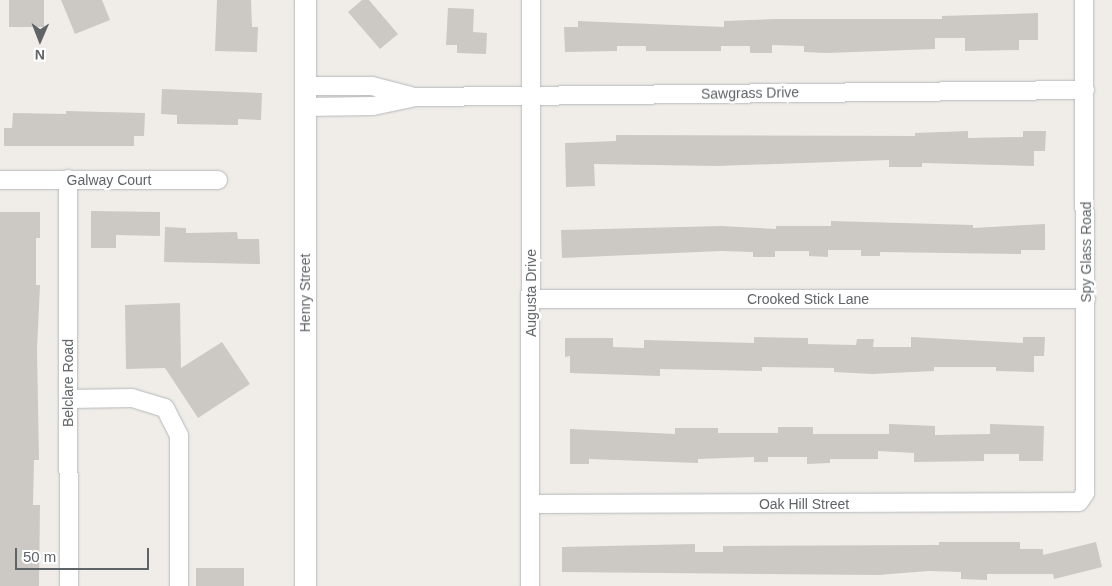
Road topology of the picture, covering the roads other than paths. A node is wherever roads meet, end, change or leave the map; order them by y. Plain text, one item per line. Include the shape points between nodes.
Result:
1 (305, 0) edge
2 (531, 0) edge
3 (1084, 0) edge
4 (1085, 90) junction
5 (305, 96) junction
6 (530, 97) junction
7 (0, 180) edge
8 (68, 180) junction
9 (218, 180) dead end
10 (531, 299) junction
11 (1086, 299) junction
12 (68, 399) junction
13 (1079, 502) joint
14 (530, 504) junction
15 (69, 586) edge
16 (179, 586) edge
17 (305, 586) edge
18 (530, 586) edge

1 - 5 street, Henry Street
2 - 6 street, Augusta Drive
3 - 4 street, Spy Glass Road
4 - 6 street, Sawgrass Drive
4 - 11 street, Spy Glass Road
5 - 6 street, Sawgrass Drive via 372,86 416,97
5 - 17 street, Henry Street
6 - 10 street, Augusta Drive
7 - 8 street, Galway Court
8 - 9 street, Galway Court
8 - 12 street, Belclare Road
10 - 11 street, Crooked Stick Lane
10 - 14 street, Augusta Drive
11 - 13 street, Spy Glass Road via 1085,493
12 - 15 street, Belclare Road
12 - 16 street via 132,398 165,408 179,435
13 - 14 street, Oak Hill Street
14 - 18 street, Augusta Drive

